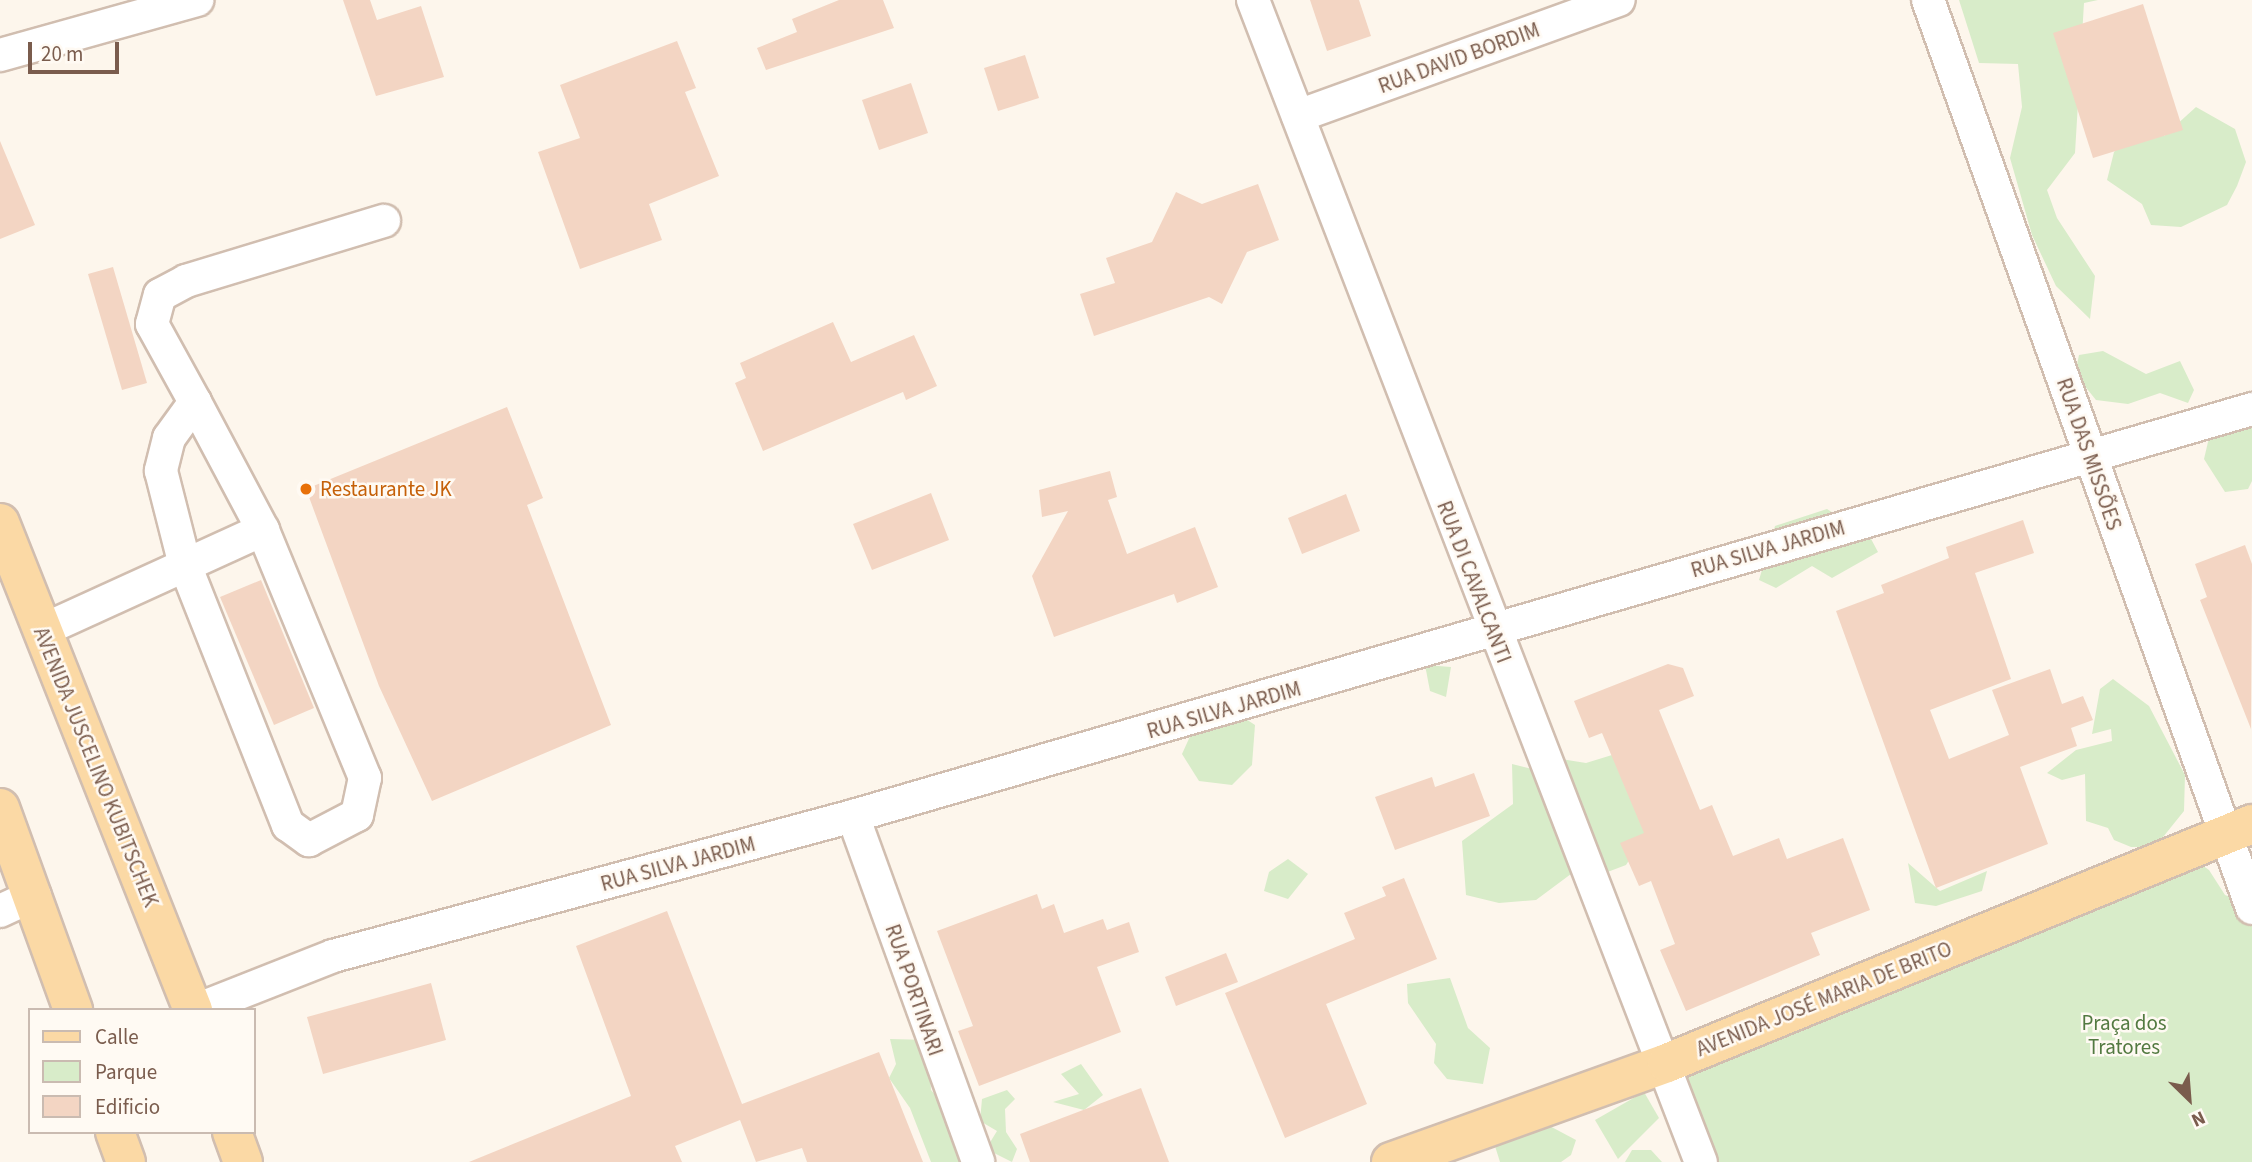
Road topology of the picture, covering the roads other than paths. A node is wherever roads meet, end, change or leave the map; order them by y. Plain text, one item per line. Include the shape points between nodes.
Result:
1 (197, 0) edge
2 (1253, 0) edge
3 (1619, 0) edge
4 (1928, 0) edge
5 (0, 55) edge
6 (1298, 116) junction
7 (384, 221) dead end
8 (195, 402) junction
9 (2252, 409) edge
10 (2090, 454) junction
11 (0, 523) edge
12 (263, 530) junction
13 (186, 565) junction
14 (41, 631) junction
15 (1493, 632) junction
16 (0, 808) edge
17 (853, 816) junction
18 (2238, 830) edge
19 (17, 903) edge
20 (2252, 908) edge
21 (72, 1008) edge
22 (193, 1008) edge
23 (199, 1008) edge
24 (1667, 1063) junction
25 (117, 1134) edge
26 (233, 1134) edge
27 (126, 1162) edge
28 (243, 1162) edge
29 (978, 1162) edge
30 (1391, 1162) edge
31 (1701, 1162) edge

1 - 5 street
2 - 6 street, RUA DI CAVALCANTI
3 - 6 street, RUA DAVID BORDIM
4 - 10 street, RUA DAS MISSÕES
6 - 15 street, RUA DI CAVALCANTI
7 - 8 street via 186,281 160,295 152,324
8 - 12 street
8 - 13 street via 169,438 161,471
9 - 10 street, RUA SILVA JARDIM
10 - 15 street, RUA SILVA JARDIM
10 - 18 street, RUA DAS MISSÕES
11 - 14 main road, AVENIDA JUSCELINO KUBITSCHEK
12 - 13 street
12 - 13 street via 365,778 357,815 309,840 288,825
13 - 14 street
14 - 22 main road, AVENIDA JUSCELINO KUBITSCHEK
15 - 17 street, RUA SILVA JARDIM
15 - 24 street, RUA DI CAVALCANTI via 1592,891
16 - 19 main road
17 - 23 street, RUA SILVA JARDIM via 333,956
17 - 29 street, RUA PORTINARI
18 - 20 street, RUA DAS MISSÕES
18 - 24 main road, AVENIDA JOSÉ MARIA DE BRITO
19 - 21 main road
24 - 30 main road, AVENIDA JOSÉ MARIA DE BRITO
24 - 31 street, RUA DI CAVALCANTI
25 - 27 main road
26 - 28 main road

